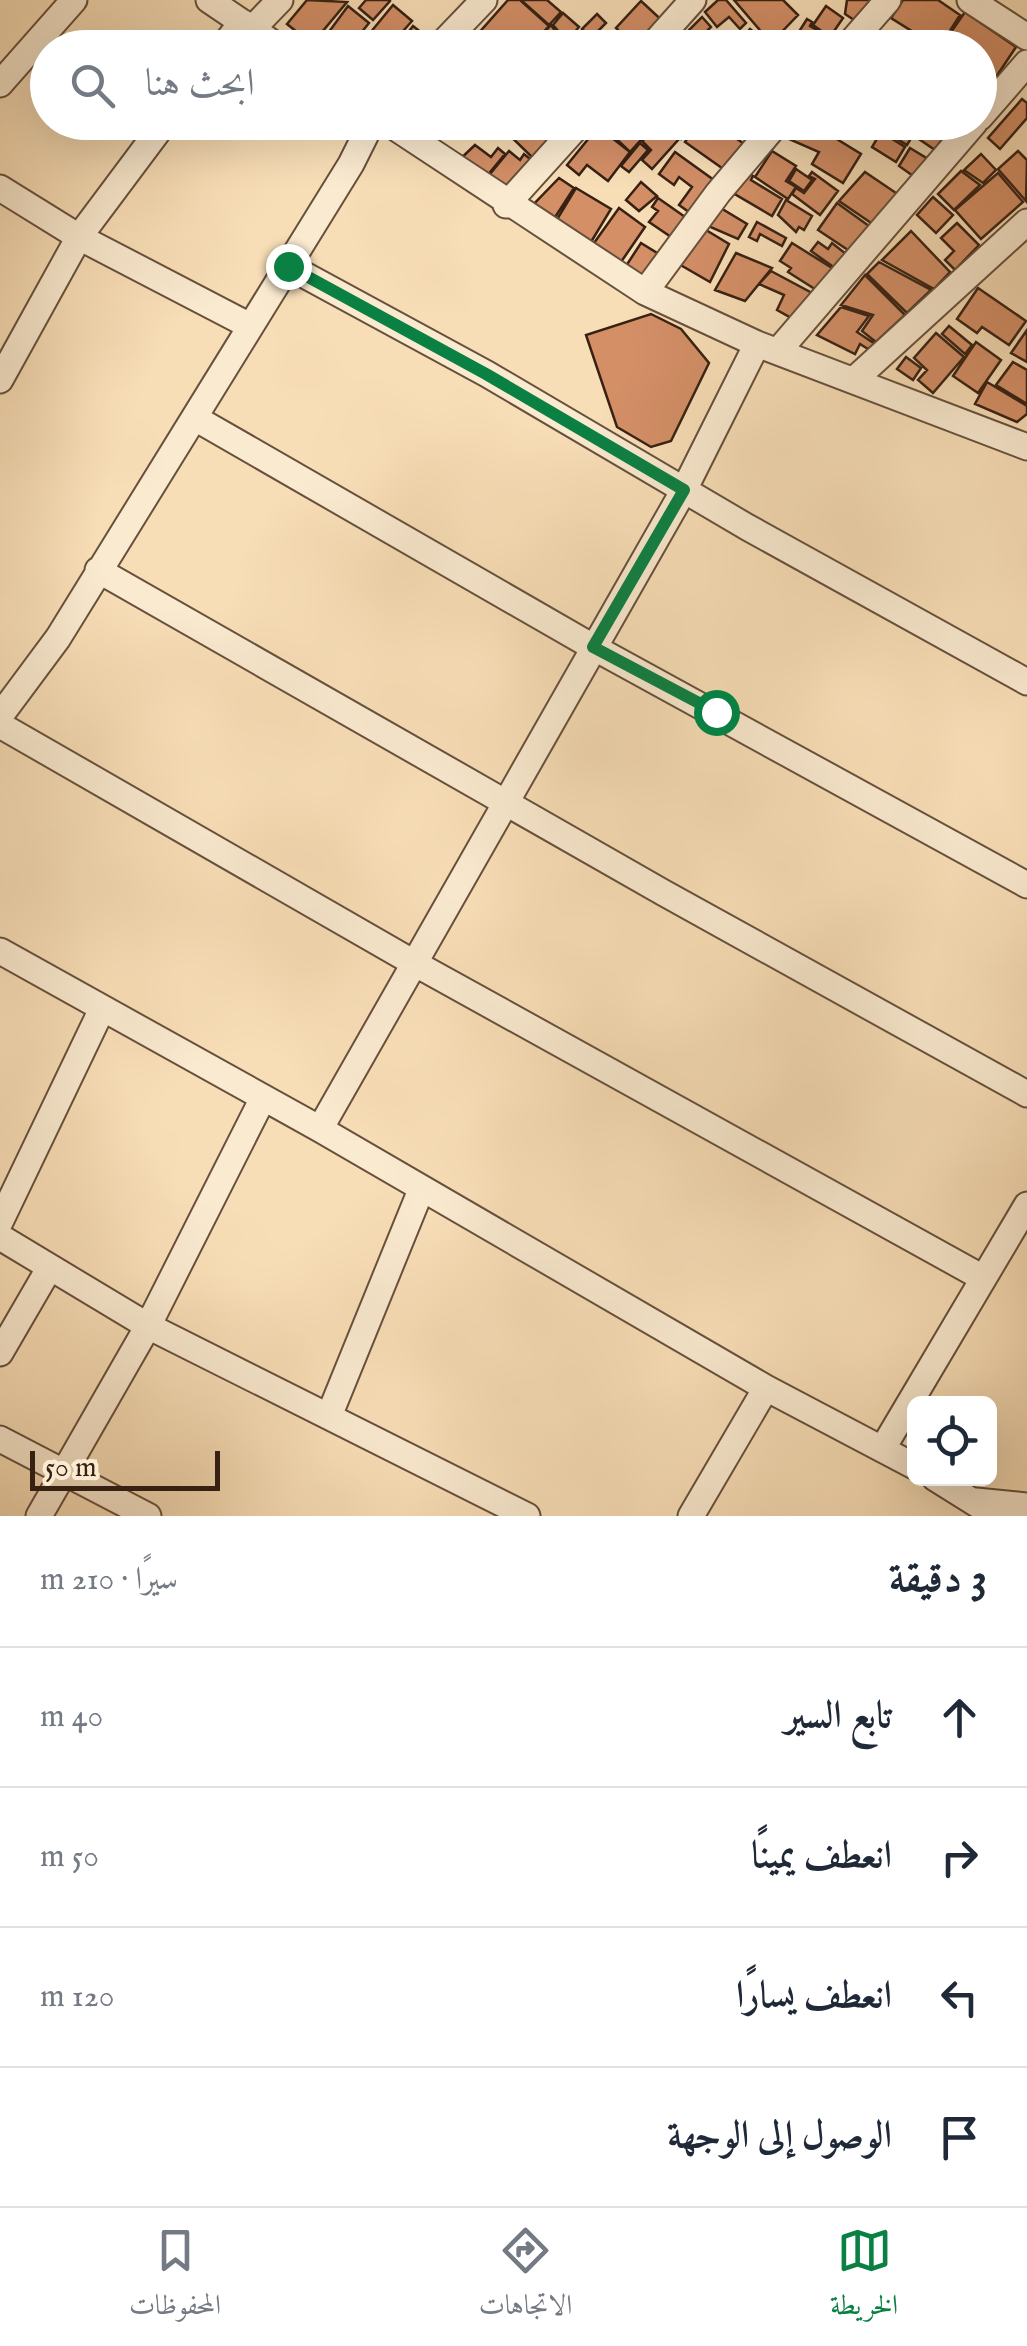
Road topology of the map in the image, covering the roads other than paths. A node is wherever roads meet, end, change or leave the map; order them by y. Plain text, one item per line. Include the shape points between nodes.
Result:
1 (74, 0) edge
2 (209, 0) edge
3 (280, 0) edge
4 (484, 0) edge
5 (694, 0) edge
6 (888, 0) edge
7 (970, 0) edge
8 (247, 25) junction
9 (48, 30) edge
10 (242, 30) edge
11 (254, 30) edge
12 (455, 30) edge
13 (666, 30) edge
14 (862, 30) edge
15 (1027, 37) edge
16 (30, 50) edge
17 (1027, 64) edge
18 (0, 84) edge
19 (997, 98) edge
20 (151, 140) edge
21 (362, 140) edge
22 (413, 140) edge
23 (565, 140) edge
24 (763, 140) edge
25 (959, 140) edge
26 (0, 188) edge
27 (506, 205) junction
28 (1027, 222) edge
29 (78, 237) junction
30 (288, 266) junction
31 (645, 292) junction
32 (250, 326) junction
33 (768, 347) junction
34 (855, 379) junction
35 (0, 380) edge
36 (195, 418) junction
37 (1021, 437) edge
38 (684, 490) junction
39 (98, 570) junction
40 (593, 647) junction
41 (1027, 682) edge
42 (0, 716) edge
43 (0, 725) edge
44 (508, 802) junction
45 (1027, 885) edge
46 (0, 951) edge
47 (414, 963) junction
48 (102, 1009) junction
49 (1027, 1094) edge
50 (262, 1100) junction
51 (320, 1129) junction
52 (421, 1190) junction
53 (1027, 1205) edge
54 (0, 1222) edge
55 (0, 1237) edge
56 (50, 1267) junction
57 (983, 1278) junction
58 (148, 1326) junction
59 (0, 1353) edge
60 (766, 1388) junction
61 (328, 1416) junction
62 (0, 1439) edge
63 (883, 1448) junction
64 (907, 1462) edge
65 (62, 1475) junction
66 (948, 1486) edge
67 (971, 1500) junction
68 (1027, 1506) edge
69 (39, 1516) edge
70 (148, 1516) edge
71 (527, 1516) edge
72 (691, 1516) edge
73 (996, 1516) edge

1 - 9 street
2 - 8 street
3 - 8 street
4 - 12 street
5 - 13 street
6 - 14 street
7 - 15 street
8 - 10 street
8 - 11 street
16 - 18 street
17 - 19 street
20 - 29 street
21 - 30 street
22 - 27 street
23 - 27 street
24 - 31 street
25 - 33 street
26 - 29 street
27 - 31 street
28 - 34 street
29 - 32 street
29 - 35 street
30 - 32 street
30 - 38 street
31 - 33 street
32 - 36 street
33 - 34 street
33 - 38 street
34 - 37 street
36 - 39 street
36 - 40 street
38 - 40 street
38 - 41 street
39 - 42 street
39 - 44 street
40 - 44 street
40 - 45 street
43 - 47 street
44 - 47 street
44 - 49 street
46 - 48 street
47 - 51 street
47 - 57 street
48 - 50 street
48 - 54 street
50 - 51 street
50 - 58 street
51 - 52 street
52 - 60 street
52 - 61 street
53 - 57 street
55 - 56 street
56 - 58 street
56 - 59 street
57 - 63 street
58 - 61 street
58 - 65 street
60 - 63 street
60 - 72 street
61 - 71 street
62 - 65 street
63 - 64 street
65 - 69 street
65 - 70 street
66 - 67 street
67 - 68 street
67 - 73 street

